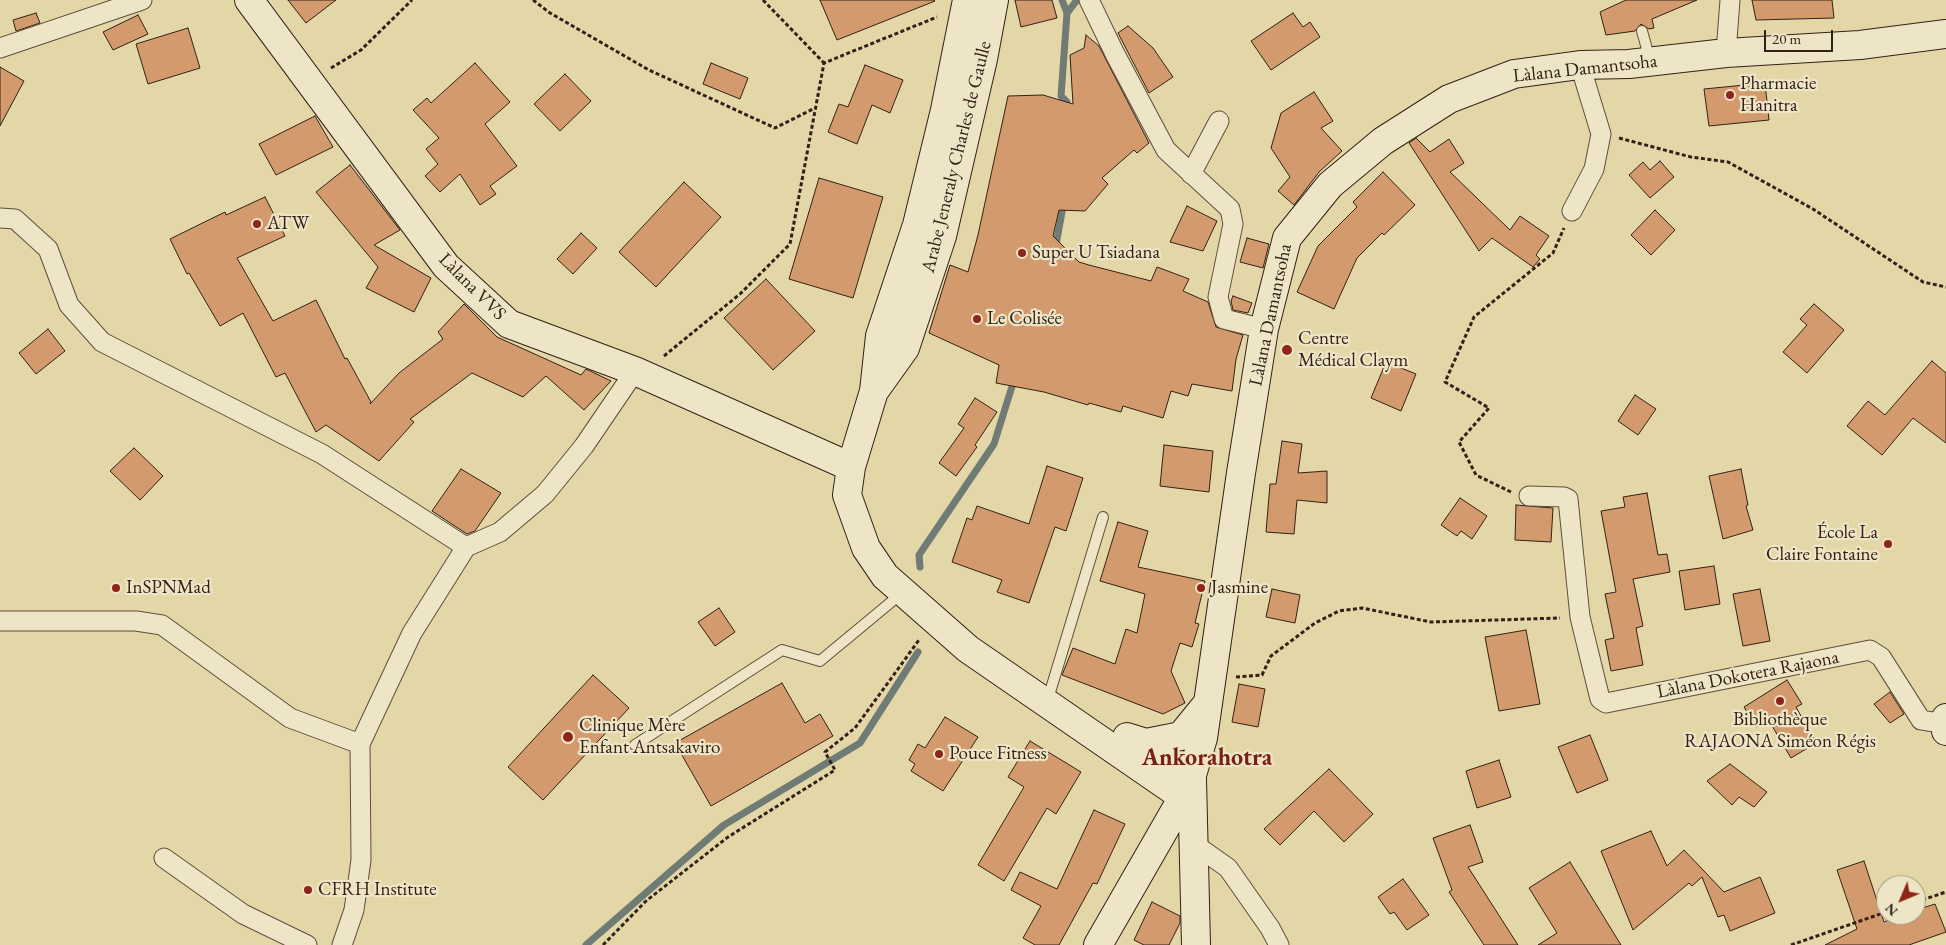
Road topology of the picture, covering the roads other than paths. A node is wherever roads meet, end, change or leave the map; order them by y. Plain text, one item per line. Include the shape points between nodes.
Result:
1 (142, 0) edge
2 (249, 0) edge
3 (994, 0) edge
4 (1090, 0) edge
5 (1730, 0) edge
6 (966, 3) edge
7 (1642, 30) dead end
8 (1946, 34) edge
9 (0, 48) edge
10 (1726, 53) junction
11 (1650, 61) junction
12 (1580, 66) junction
13 (1219, 121) dead end
14 (1191, 174) junction
15 (1572, 211) road end
16 (0, 218) edge
17 (1264, 329) junction
18 (635, 371) junction
19 (874, 391) junction
20 (851, 467) junction
21 (1529, 496) road end
22 (1103, 517) dead end
23 (466, 547) junction
24 (903, 592) junction
25 (0, 621) edge
26 (1047, 703) junction
27 (1208, 703) junction
28 (1946, 725) edge
29 (1097, 729) junction
30 (360, 744) junction
31 (635, 745) dead end
32 (1187, 786) junction
33 (1161, 835) junction
34 (1194, 844) junction
35 (164, 858) dead end
36 (307, 945) edge
37 (342, 945) edge
38 (1098, 945) edge
39 (1196, 945) edge
40 (1279, 945) edge

1 - 9 street
2 - 18 main road, Làlana VVS via 446,266 509,324
3 - 19 main road, Arabe Jeneraly Charles de Gaulle via 942,236 905,348
4 - 14 street via 1166,150
5 - 10 street
6 - 19 main road, Arabe Jeneraly Charles de Gaulle via 945,110 917,225 880,336
7 - 11 lane
8 - 10 main road, Làlana Damantsoha via 1860,45
10 - 11 main road, Làlana Damantsoha
11 - 12 main road, Làlana Damantsoha
12 - 15 street via 1601,134 1594,169
12 - 17 main road, Làlana Damantsoha via 1514,74 1449,99 1383,141 1330,185 1287,238
13 - 14 street
14 - 17 street via 1230,209 1233,224 1218,297 1218,319
16 - 23 street via 15,219 48,249 70,305 102,342 322,454
17 - 27 main road, Làlana Damantsoha
18 - 20 main road, Làlana VVS
18 - 23 street via 584,446 545,494 500,532
19 - 20 main road, Arabe Jeneraly Charles de Gaulle
20 - 24 main road, Arabe Jeneraly Charles de Gaulle via 847,495 866,548 885,576
21 - 28 street, Làlana Dokotera Rajaona via 1568,499 1580,618 1600,699 1606,703 1870,650 1881,657 1921,720
22 - 26 lane
23 - 30 street via 412,633
24 - 26 main road, Arabe Jeneraly Charles de Gaulle via 968,649
24 - 31 lane via 820,661 782,650
25 - 30 street via 136,620 162,626 290,718
26 - 29 main road, Arabe Jeneraly Charles de Gaulle
26 - 32 main road, Arabe Jeneraly Charles de Gaulle
27 - 29 main road via 1182,736 1146,743
27 - 32 main road, Làlana Damantsoha via 1203,738
29 - 32 main road, Arabe Jeneraly Charles de Gaulle
30 - 37 street via 361,860 354,910
32 - 33 main road
32 - 34 main road
33 - 34 main road via 1175,833
33 - 38 main road
34 - 39 main road
34 - 40 street via 1228,868
35 - 36 street via 243,914

